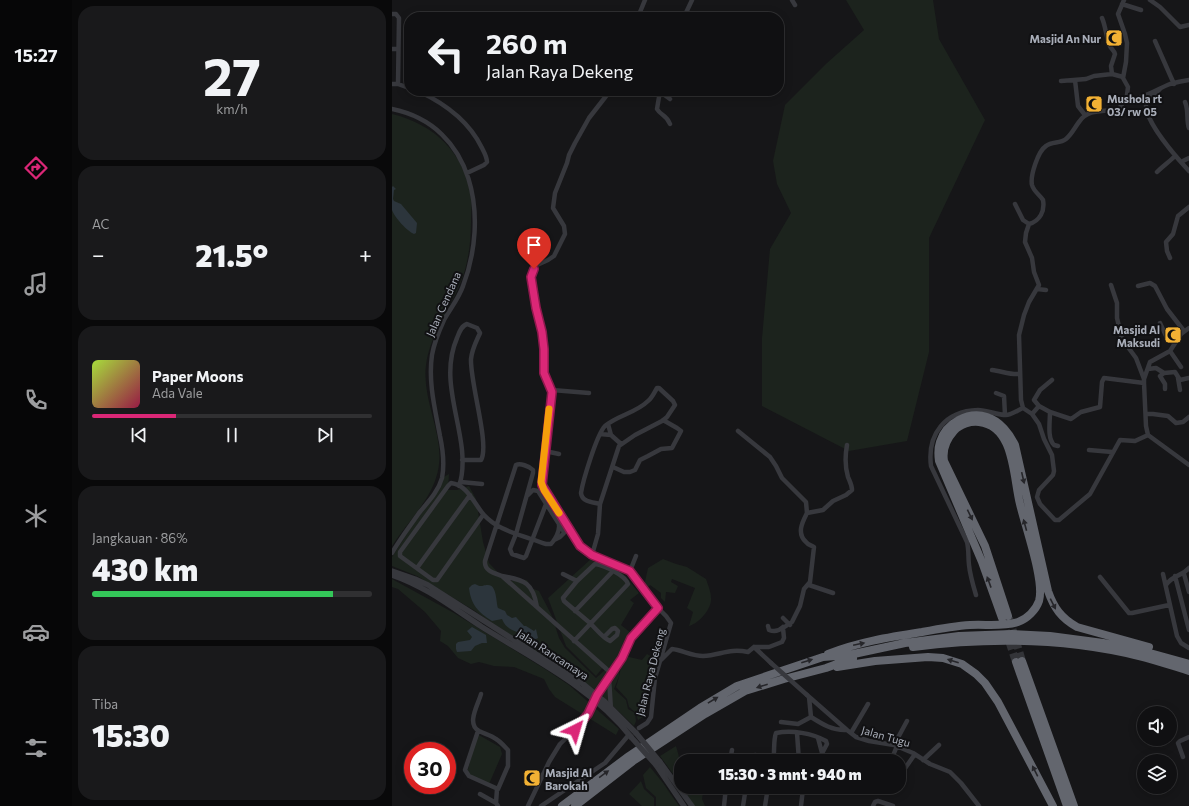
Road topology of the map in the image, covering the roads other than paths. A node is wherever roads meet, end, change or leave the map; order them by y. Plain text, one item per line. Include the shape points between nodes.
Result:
1 (645, 0) edge
2 (692, 0) edge
3 (1153, 1) edge
4 (1123, 2) edge
5 (1141, 10) dead end
6 (640, 12) edge
7 (686, 12) edge
8 (392, 14) edge
9 (1102, 18) dead end
10 (1189, 25) edge
11 (1155, 41) dead end
12 (392, 49) edge
13 (398, 49) junction
14 (1112, 74) junction
15 (1123, 77) junction
16 (1075, 80) junction
17 (1189, 80) edge
18 (1061, 82) dead end
19 (392, 84) edge
20 (398, 84) junction
21 (1174, 84) junction
22 (404, 86) edge
23 (1160, 89) junction
24 (428, 96) edge
25 (606, 96) edge
26 (659, 96) edge
27 (666, 96) edge
28 (1127, 96) junction
29 (670, 99) dead end
30 (1185, 102) dead end
31 (392, 109) edge
32 (1188, 114) edge
33 (1085, 115) junction
34 (670, 124) dead end
35 (1189, 128) edge
36 (1176, 156) junction
37 (1189, 158) edge
38 (1181, 162) junction
39 (1189, 171) edge
40 (1157, 172) dead end
41 (467, 173) junction
42 (1015, 204) dead end
43 (1188, 208) edge
44 (1029, 224) junction
45 (1170, 258) dead end
46 (1111, 285) dead end
47 (1138, 286) dead end
48 (1037, 289) junction
49 (1046, 290) dead end
50 (1160, 323) dead end
51 (1189, 328) edge
52 (1184, 331) junction
53 (1175, 343) junction
54 (1170, 351) junction
55 (1181, 367) dead end
56 (1148, 369) junction
57 (992, 370) dead end
58 (1164, 373) junction
59 (1019, 374) junction
60 (1178, 378) junction
61 (1189, 378) edge
62 (1052, 380) dead end
63 (1144, 381) junction
64 (1165, 389) dead end
65 (552, 390) junction
66 (1180, 390) dead end
67 (996, 392) dead end
68 (589, 393) dead end
69 (1039, 406) junction
70 (1023, 408) junction
71 (1050, 412) junction
72 (1032, 414) junction
73 (1146, 414) junction
74 (1005, 415) junction
75 (1189, 418) edge
76 (663, 420) junction
77 (608, 424) junction
78 (738, 431) dead end
79 (600, 434) junction
80 (611, 435) junction
81 (1148, 435) junction
82 (621, 444) junction
83 (847, 445) dead end
84 (1058, 446) dead end
85 (1089, 450) dead end
86 (545, 451) junction
87 (1112, 452) junction
88 (559, 454) dead end
89 (462, 460) junction
90 (1189, 465) edge
91 (613, 467) junction
92 (460, 484) junction
93 (482, 484) dead end
94 (470, 495) junction
95 (528, 495) junction
96 (546, 504) junction
97 (600, 504) junction
98 (807, 513) junction
99 (484, 515) junction
100 (496, 525) junction
101 (516, 534) junction
102 (532, 539) junction
103 (392, 553) edge
104 (592, 555) junction
105 (636, 556) dead end
106 (417, 568) junction
107 (1189, 568) edge
108 (392, 571) edge
109 (613, 571) junction
110 (630, 571) junction
111 (563, 574) dead end
112 (1163, 574) dead end
113 (1184, 574) junction
114 (392, 575) edge
115 (502, 576) junction
116 (1175, 576) junction
117 (1100, 577) dead end
118 (576, 581) junction
119 (809, 585) junction
120 (1166, 585) junction
121 (1189, 592) edge
122 (833, 593) dead end
123 (976, 596) dead end
124 (1169, 605) junction
125 (537, 607) junction
126 (658, 608) junction
127 (575, 611) junction
128 (783, 618) dead end
129 (475, 619) junction
130 (590, 623) junction
131 (790, 625) junction
132 (768, 626) dead end
133 (783, 627) junction
134 (1189, 630) edge
135 (604, 637) dead end
136 (972, 638) junction
137 (574, 641) junction
138 (904, 646) junction
139 (754, 647) junction
140 (1189, 648) edge
141 (748, 652) junction
142 (761, 655) junction
143 (823, 657) junction
144 (1189, 660) edge
145 (659, 661) junction
146 (1189, 664) edge
147 (826, 668) junction
148 (1189, 671) edge
149 (610, 675) junction
150 (585, 690) junction
151 (481, 694) dead end
152 (597, 695) junction
153 (808, 696) junction
154 (594, 701) junction
155 (868, 704) dead end
156 (612, 708) junction
157 (610, 714) junction
158 (811, 717) junction
159 (907, 721) dead end
160 (781, 722) dead end
161 (682, 724) junction
162 (478, 731) junction
163 (672, 731) junction
164 (849, 732) junction
165 (797, 733) junction
166 (633, 734) junction
167 (1189, 737) edge
168 (895, 745) junction
169 (938, 745) dead end
170 (732, 750) dead end
171 (731, 754) edge
172 (774, 754) edge
173 (798, 754) edge
174 (822, 754) edge
175 (893, 754) edge
176 (915, 754) junction
177 (1183, 757) dead end
178 (923, 760) junction
179 (658, 764) junction
180 (906, 767) edge
181 (497, 789) junction
182 (480, 794) dead end
183 (725, 794) edge
184 (745, 794) edge
185 (767, 794) edge
186 (802, 794) edge
187 (497, 804) edge
188 (528, 806) edge
189 (541, 806) edge
190 (562, 806) edge
191 (575, 806) edge
192 (684, 806) edge
193 (692, 806) edge
194 (724, 806) edge
195 (743, 806) edge
196 (765, 806) edge
197 (801, 806) edge
198 (873, 806) edge
199 (893, 806) edge
200 (979, 806) edge
201 (1053, 806) edge
202 (1067, 806) edge
203 (1074, 806) edge

1 - 6 street
2 - 7 street
3 - 10 street via 1180,27
4 - 5 street
4 - 15 street via 1118,14 1127,47
8 - 13 street via 399,18
9 - 14 street via 1110,47 1115,54
11 - 21 street
12 - 13 street
13 - 20 street
14 - 15 street
14 - 16 street
15 - 28 street via 1128,89
16 - 18 street
16 - 33 street via 1078,106
17 - 21 street
19 - 20 street
20 - 22 street
21 - 23 street
23 - 28 street via 1134,99
23 - 36 street via 1148,101 1146,107 1160,137
24 - 41 street via 457,115 480,145 487,162
25 - 65 street via 589,118 575,143 555,193 553,208 564,226 565,234 554,256 537,265 531,275 542,332 544,373
26 - 34 street via 657,109 667,117
27 - 29 street
28 - 33 street via 1119,109
30 - 32 street
31 - 41 street, Jalan Cendana via 421,119 436,130 451,144
32 - 35 street
33 - 44 street via 1066,139 1048,144 1039,154 1032,184 1043,200 1043,210 1038,219
36 - 38 street
36 - 40 street
37 - 38 street
38 - 39 street
41 - 103 street, Jalan Cendana via 474,196 473,247 463,287 441,327 431,365 431,389 444,455 442,477 433,495
42 - 44 street via 1023,220
43 - 45 street via 1177,218 1173,234 1166,242
44 - 48 street via 1025,242 1039,282
46 - 63 street via 1117,303 1117,318 1122,339 1136,358
47 - 52 street via 1150,283 1156,286
48 - 49 street
48 - 59 street via 1029,302 1019,335
50 - 53 street via 1167,338
51 - 52 street
52 - 53 street
53 - 54 street
54 - 55 street
54 - 56 street via 1152,360
56 - 58 street via 1156,368
56 - 63 street
57 - 59 street
58 - 60 street via 1175,372
58 - 64 street via 1160,376
59 - 70 street
60 - 61 street
60 - 66 street
62 - 69 street via 1037,393 1034,400
63 - 71 street via 1104,378 1100,407 1081,412 1071,419
63 - 73 street
65 - 68 street
65 - 86 street
67 - 74 street via 1004,396
69 - 71 street
69 - 72 street
70 - 72 street
70 - 74 street
71 - 84 street via 1052,443
72 - 87 street via 1052,455 1054,471 1038,491 1038,500 1055,520 1059,520 1090,494
73 - 75 street via 1168,416 1176,423
73 - 81 street
74 - 123 street via 980,410 952,417 936,432 929,455 935,476 967,542
76 - 77 street via 675,404 658,388 646,403
76 - 82 street
76 - 91 street via 681,430 672,448 661,449 648,456 630,472
77 - 79 street
77 - 80 street
78 - 98 street via 770,457 782,478 806,502
79 - 80 street
79 - 97 street via 581,493 584,500
80 - 82 street
81 - 87 street via 1136,441 1120,440
81 - 90 street
82 - 91 street
83 - 98 street via 845,457 852,490 823,510
85 - 87 street
86 - 88 street
86 - 104 street via 542,485 578,544
89 - 89 street via 450,370 456,340 463,327 468,324 477,328 480,333 471,363 484,444 481,460
89 - 92 street
91 - 97 street
92 - 93 street
92 - 94 street
92 - 106 street via 448,485 400,552 401,557
94 - 99 street
94 - 106 street
95 - 96 street via 533,490 537,491
95 - 100 street via 533,470 517,464
95 - 101 street
96 - 102 street
96 - 102 street via 559,528 551,544
97 - 104 street via 598,534
98 - 119 street via 801,530 804,541 814,547
99 - 100 street
99 - 106 street via 437,580 433,580
100 - 101 street
100 - 115 street via 484,564 488,570
101 - 102 street
101 - 102 street via 510,551 521,558 526,556
104 - 110 street
105 - 110 street
107 - 113 street
108 - 129 street, Jalan Rancamaya via 423,582
109 - 118 street via 595,564
109 - 127 street
109 - 130 street via 628,584
110 - 126 street, Jalan Raya Dekeng
111 - 118 street
112 - 120 street
113 - 116 street
113 - 121 street
114 - 129 street, Jalan Rancamaya via 422,588
115 - 125 street
115 - 125 street via 528,584 534,593
116 - 120 street
116 - 134 street
117 - 124 street via 1129,613
118 - 127 street via 563,598
119 - 122 street
119 - 131 street via 804,590 800,606
120 - 124 street
124 - 140 street via 1176,636
125 - 137 street
126 - 145 street, Jalan Raya Dekeng via 671,623
126 - 149 street via 634,634
127 - 130 street
128 - 131 street
129 - 150 street, Jalan Rancamaya
130 - 135 street
130 - 137 street
131 - 133 street
132 - 133 street via 769,630 774,631
133 - 139 street via 784,638 781,643 769,647
136 - 138 highway
136 - 146 highway via 1030,635 1097,642
136 - 148 highway via 1069,645 1139,656
137 - 149 street
138 - 143 highway
138 - 147 highway via 850,658
139 - 141 street
139 - 142 street
141 - 142 street
141 - 145 street via 732,650 706,656 672,649
142 - 153 street, Jalan Tugu, bridge
143 -> 144 highway via 847,646 900,635 970,625 1000,625 1021,620 1030,615 1035,608 1040,592 1037,570 1006,442 990,424 972,422 956,428 943,453 944,461 984,546 1005,617 938,461 938,448 949,426 972,416 987,417 995,421 1010,435 1015,445 1048,591 1059,614 1081,629
161 -> 143 highway via 737,686
145 - 166 street, Jalan Raya Dekeng via 651,717
147 -> 161 highway via 745,692
201 -> 147 highway via 998,702 985,683 962,664 943,658 928,657
149 - 152 street
149 - 156 street
150 - 152 street, Jalan Rancamaya
150 - 154 street, Jalan Rancamaya
151 - 162 street via 473,720
152 - 154 street
152 - 156 street, Jalan Rancamaya
153 - 158 street
153 - 164 street, Jalan Tugu
154 - 157 street, Jalan Rancamaya
154 - 188 street via 584,721 560,744 552,756
155 - 164 street
156 - 157 street
156 - 166 street, Jalan Rancamaya
157 - 166 street, Jalan Rancamaya
158 - 160 street via 798,724
158 - 164 street via 830,728
159 - 168 street
161 - 163 highway
162 - 181 street via 496,738 508,750 508,766
162 - 181 street via 465,770 468,776
190 -> 163 highway via 629,756
163 - 191 highway
164 - 168 street, Jalan Tugu via 861,739
165 - 172 street via 776,733
165 - 173 street
165 - 174 street via 806,733 827,742
166 - 179 street, Jalan Rancamaya, bridge
166 - 189 street, Jalan Raya Dekeng via 605,763
167 - 177 street via 1178,743
168 - 175 street
168 - 176 street, Jalan Tugu
169 - 178 street
170 - 171 street
176 - 178 street, Jalan Tugu
176 - 180 street
178 - 200 street, Jalan Tugu via 955,776
179 - 192 street, Jalan Rancamaya
179 - 193 street, Jalan Rancamaya
181 - 187 street
182 - 187 street
183 - 194 street
184 - 195 street
185 - 196 street
186 - 197 street
198 - 199 street via 878,801
202 - 203 highway via 1019,662

